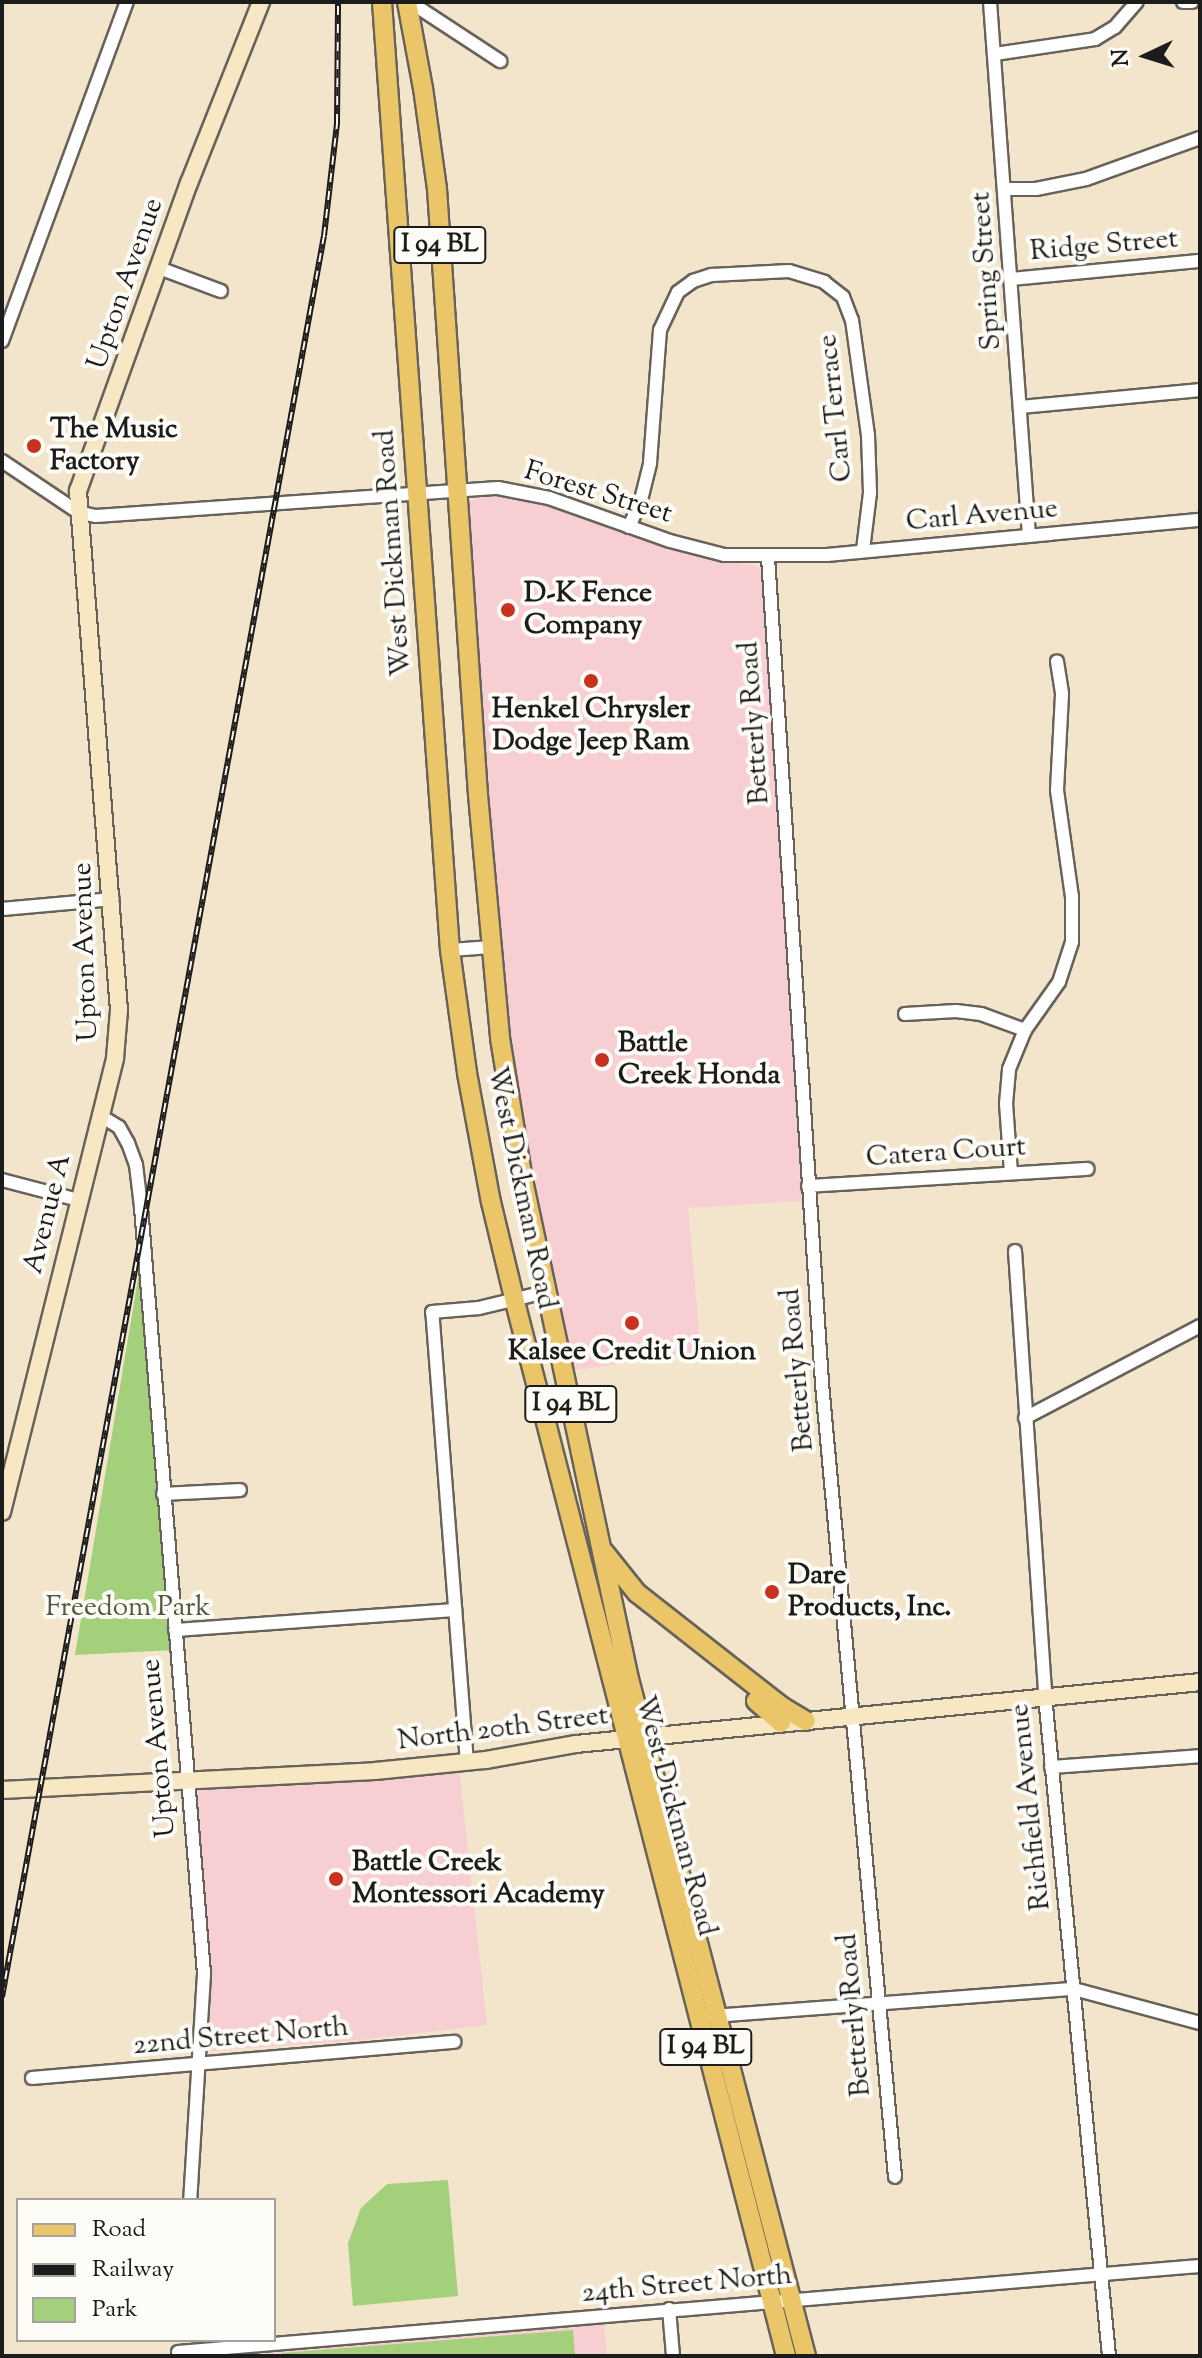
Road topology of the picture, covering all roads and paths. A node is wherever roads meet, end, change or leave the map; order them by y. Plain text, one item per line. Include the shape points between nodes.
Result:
1 (127, 2) edge
2 (261, 2) edge
3 (382, 2) edge
4 (408, 2) edge
5 (990, 2) edge
6 (1137, 2) edge
7 (1183, 2) edge
8 (1192, 2) edge
9 (995, 54) junction
10 (500, 61) dead end
11 (1200, 138) edge
12 (1006, 189) junction
13 (1200, 261) edge
14 (159, 268) junction
15 (1012, 279) junction
16 (221, 291) dead end
17 (2, 341) edge
18 (1200, 390) edge
19 (1021, 407) junction
20 (2, 461) edge
21 (456, 490) junction
22 (419, 493) junction
23 (78, 512) junction
24 (1200, 520) edge
25 (629, 527) junction
26 (1029, 536) junction
27 (863, 550) junction
28 (768, 557) junction
29 (1057, 661) dead end
30 (113, 899) junction
31 (2, 909) edge
32 (492, 947) junction
33 (450, 950) junction
34 (905, 1014) dead end
35 (1025, 1030) junction
36 (99, 1115) junction
37 (1087, 1169) dead end
38 (1011, 1173) junction
39 (2, 1180) edge
40 (808, 1186) junction
41 (78, 1200) junction
42 (1015, 1251) dead end
43 (545, 1292) junction
44 (514, 1298) junction
45 (1200, 1326) edge
46 (1025, 1418) junction
47 (240, 1490) dead end
48 (163, 1494) junction
49 (2, 1512) edge
50 (599, 1543) junction
51 (579, 1557) junction
52 (605, 1580) junction
53 (455, 1610) junction
54 (175, 1630) junction
55 (1200, 1682) edge
56 (1045, 1696) junction
57 (853, 1715) junction
58 (806, 1721) junction
59 (781, 1723) junction
60 (635, 1738) junction
61 (1200, 1756) edge
62 (467, 1763) junction
63 (1051, 1767) junction
64 (188, 1782) junction
65 (2, 1790) edge
66 (1074, 1989) junction
67 (877, 2002) junction
68 (718, 2016) junction
69 (698, 2017) junction
70 (1200, 2023) edge
71 (454, 2042) dead end
72 (201, 2063) junction
73 (32, 2078) dead end
74 (895, 2177) dead end
75 (190, 2198) edge
76 (1200, 2266) edge
77 (1100, 2273) junction
78 (782, 2301) junction
79 (669, 2309) junction
80 (276, 2341) edge
81 (264, 2342) edge
82 (178, 2349) edge
83 (673, 2356) edge
84 (786, 2356) edge
85 (806, 2356) edge
86 (1109, 2356) edge

1 - 17 street
2 - 14 street, Upton Avenue
3 - 22 main road, West Dickman Road / I 94 BL
4 - 10 street
4 - 21 main road, West Dickman Road / I 94 BL via 437,189
5 - 9 street, Spring Street
6 - 9 street via 1115,27 1095,39
7 - 8 street
9 - 12 street, Spring Street
11 - 12 street via 1086,179
12 - 15 street, Spring Street
13 - 15 street, Ridge Street
14 - 16 street
14 - 23 street, Upton Avenue via 78,491
15 - 19 street, Spring Street
18 - 19 street
19 - 26 street, Spring Street
20 - 23 street
21 - 22 street, Forest Street
21 - 25 street, Forest Street via 498,488 539,495
21 - 32 main road, West Dickman Road / I 94 BL
22 - 23 street, Forest Street via 118,516
22 - 33 main road, West Dickman Road / I 94 BL
23 - 30 street, Upton Avenue
24 - 26 street, Carl Avenue
25 - 27 street, Carl Terrace via 650,463 660,330 678,292 712,275 789,271 813,278 843,297 852,320 868,435 870,493
25 - 28 street, Forest Street via 724,555
26 - 27 street, Carl Avenue
27 - 28 street, Carl Avenue
28 - 40 street, Betterly Road
29 - 35 street via 1062,693 1057,790 1072,897 1072,942 1059,982
30 - 31 street
30 - 36 street, Upton Avenue via 119,1010 115,1058
32 - 33 street
32 - 43 main road, West Dickman Road / I 94 BL via 502,1051
33 - 44 main road, West Dickman Road / I 94 BL via 469,1087
34 - 35 street via 981,1014
35 - 38 street via 1006,1086
36 - 41 street, Avenue A
36 - 48 street, Upton Avenue via 119,1127 136,1165
37 - 38 street, Catera Court
38 - 40 street, Catera Court
39 - 41 street
40 - 57 street, Betterly Road
41 - 49 street, Avenue A
42 - 46 street, Richfield Avenue
43 - 44 street
43 - 50 main road, West Dickman Road / I 94 BL
44 - 51 main road, West Dickman Road / I 94 BL
44 - 53 street via 432,1312
45 - 46 street
46 - 56 street, Richfield Avenue
47 - 48 street
48 - 54 street, Upton Avenue
50 - 52 main road, West Dickman Road / I 94 BL
50 - 58 main road via 637,1593
51 - 52 main road
51 - 60 main road, West Dickman Road / I 94 BL
52 - 59 main road
52 - 60 main road, West Dickman Road / I 94 BL
53 - 54 street
53 - 62 street
54 - 64 street, Upton Avenue
55 - 56 street, North 20th Street
56 - 57 street, North 20th Street
56 - 63 street, Richfield Avenue
57 - 58 street, North 20th Street
57 - 67 street, Betterly Road
58 - 59 street, North 20th Street
59 - 60 street, North 20th Street
60 - 62 street, North 20th Street
60 - 68 main road, West Dickman Road / I 94 BL
60 - 69 main road, West Dickman Road / I 94 BL
61 - 63 street
62 - 64 street, North 20th Street
63 - 66 street, Richfield Avenue
64 - 65 street, North 20th Street
64 - 72 street, Upton Avenue via 204,1974
66 - 67 street
66 - 70 street
66 - 77 street, Richfield Avenue
67 - 68 street
67 - 74 street, Betterly Road
68 - 69 street
68 - 78 main road, West Dickman Road / I 94 BL
69 - 78 main road, West Dickman Road / I 94 BL
71 - 72 street, 22nd Street North
72 - 73 street, 22nd Street North
72 - 75 street, Upton Avenue
76 - 77 street, 24th Street North
77 - 78 street, 24th Street North
77 - 86 street, Richfield Avenue
78 - 79 street, 24th Street North
78 - 84 main road, West Dickman Road / I 94 BL
78 - 85 main road, West Dickman Road / I 94 BL
79 - 80 street, 24th Street North
79 - 83 street
81 - 82 street, 24th Street North

